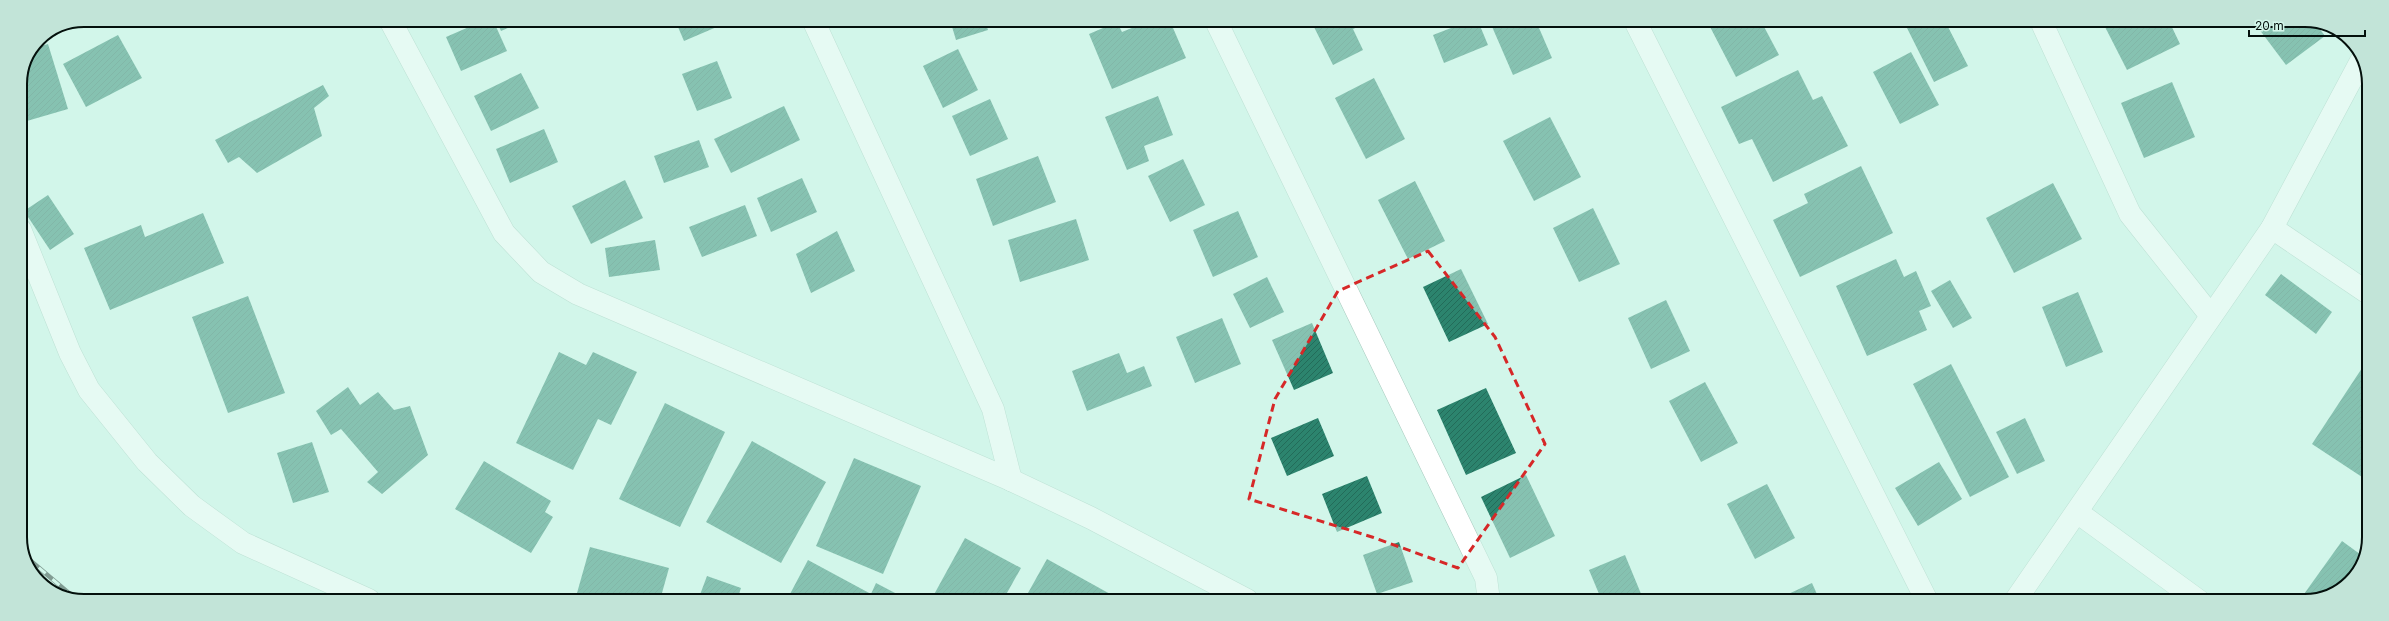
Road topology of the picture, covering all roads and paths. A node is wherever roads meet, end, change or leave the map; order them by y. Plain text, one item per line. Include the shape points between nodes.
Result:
1 (394, 27) edge
2 (816, 27) edge
3 (1219, 27) edge
4 (1637, 27) edge
5 (2044, 27) edge
6 (2359, 65) edge
7 (2272, 228) junction
8 (27, 246) edge
9 (2362, 289) edge
10 (2211, 316) junction
11 (1011, 480) junction
12 (2077, 512) junction
13 (356, 594) edge
14 (1236, 594) edge
15 (1488, 594) edge
16 (1923, 594) edge
17 (2020, 594) edge
18 (2189, 594) edge

1 - 11 street via 504,233 541,272 578,294
2 - 11 street via 993,409
3 - 15 street via 1486,578
4 - 16 street
5 - 10 street via 2130,214
6 - 7 street
7 - 9 street
7 - 10 street
8 - 13 street via 70,353 89,390 147,462 192,506 244,543
10 - 12 street
11 - 14 street via 1091,518
12 - 17 street
12 - 18 street

